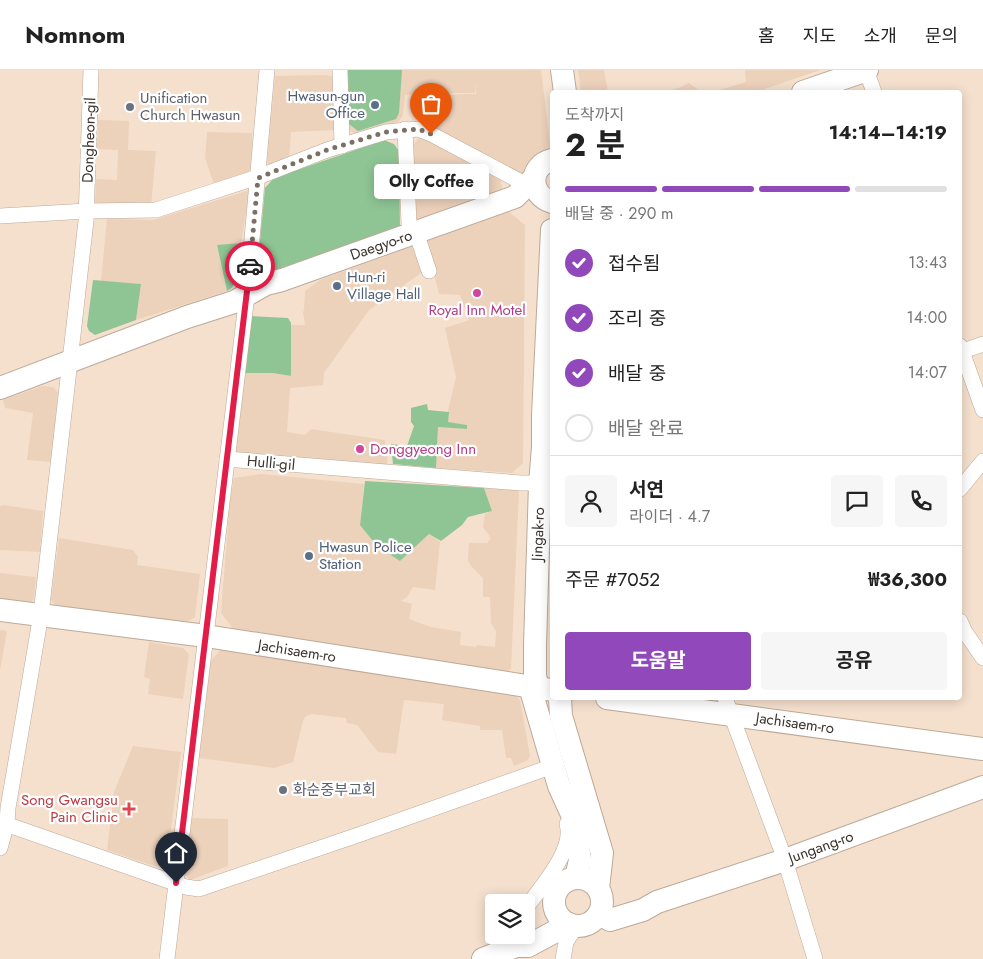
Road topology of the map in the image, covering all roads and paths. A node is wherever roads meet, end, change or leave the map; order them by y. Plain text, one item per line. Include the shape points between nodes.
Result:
1 (91, 70) edge
2 (266, 70) edge
3 (340, 70) edge
4 (562, 70) edge
5 (866, 70) edge
6 (565, 90) edge
7 (809, 90) edge
8 (873, 90) edge
9 (405, 129) junction
10 (342, 146) junction
11 (550, 161) edge
12 (258, 178) junction
13 (538, 204) edge
14 (87, 211) junction
15 (0, 216) edge
16 (416, 232) junction
17 (428, 271) dead end
18 (248, 295) junction
19 (983, 344) edge
20 (962, 350) edge
21 (962, 353) edge
22 (69, 364) junction
23 (0, 388) edge
24 (983, 410) edge
25 (227, 459) junction
26 (983, 461) edge
27 (546, 484) edge
28 (962, 487) edge
29 (0, 610) edge
30 (41, 614) junction
31 (962, 625) edge
32 (206, 636) junction
33 (983, 658) edge
34 (540, 689) edge
35 (560, 700) edge
36 (637, 700) edge
37 (728, 706) edge
38 (981, 752) edge
39 (556, 776) junction
40 (981, 785) edge
41 (4, 823) edge
42 (0, 848) edge
43 (785, 860) junction
44 (576, 878) junction
45 (176, 883) junction
46 (535, 895) edge
47 (600, 898) junction
48 (554, 903) junction
49 (573, 925) junction
50 (501, 949) edge
51 (167, 959) edge
52 (563, 959) edge
53 (815, 959) edge

1 - 14 street, Dongheon-gil
2 - 12 street
3 - 10 street
4 - 6 street
5 - 7 street
5 - 8 street
9 - 10 street
9 - 13 street via 431,134
9 - 16 street via 409,224
10 - 12 street
11 - 13 street via 537,170
12 - 14 street via 156,210
12 - 18 street
13 - 16 street, Daegyo-ro
13 - 27 street, Jingak-ro
14 - 15 street
14 - 22 street, Dongheon-gil
16 - 17 street
16 - 18 street, Daegyo-ro via 266,284
18 - 22 street, Daegyo-ro
18 - 25 street
19 - 20 street
21 - 24 street
22 - 23 street, Daegyo-ro
22 - 30 street
25 - 27 street, Hulli-gil
25 - 32 street
26 - 28 street
27 - 34 street, Jingak-ro via 535,645 535,676
29 - 30 street, Jachisaem-ro
30 - 32 street, Jachisaem-ro
30 - 41 street
31 - 33 street
32 - 34 street, Jachisaem-ro
32 - 45 street
34 - 39 street, Jingak-ro
35 - 47 street via 602,853
36 - 37 street, Jachisaem-ro
37 - 38 street, Jachisaem-ro
37 - 43 street
39 - 44 street, Jingak-ro via 578,834 580,860
39 - 45 street via 199,889
39 - 46 street via 569,830 568,838 560,860
40 - 43 street, Jungang-ro
41 - 42 street
41 - 45 street
43 - 47 street, Jungang-ro via 610,920
43 - 53 street
44 - 47 street via 587,879
44 - 48 street via 561,884
45 - 51 street
47 - 49 street via 590,924
48 - 49 street via 558,916
48 - 50 street via 549,914
49 - 50 street via 528,946
49 - 52 street

